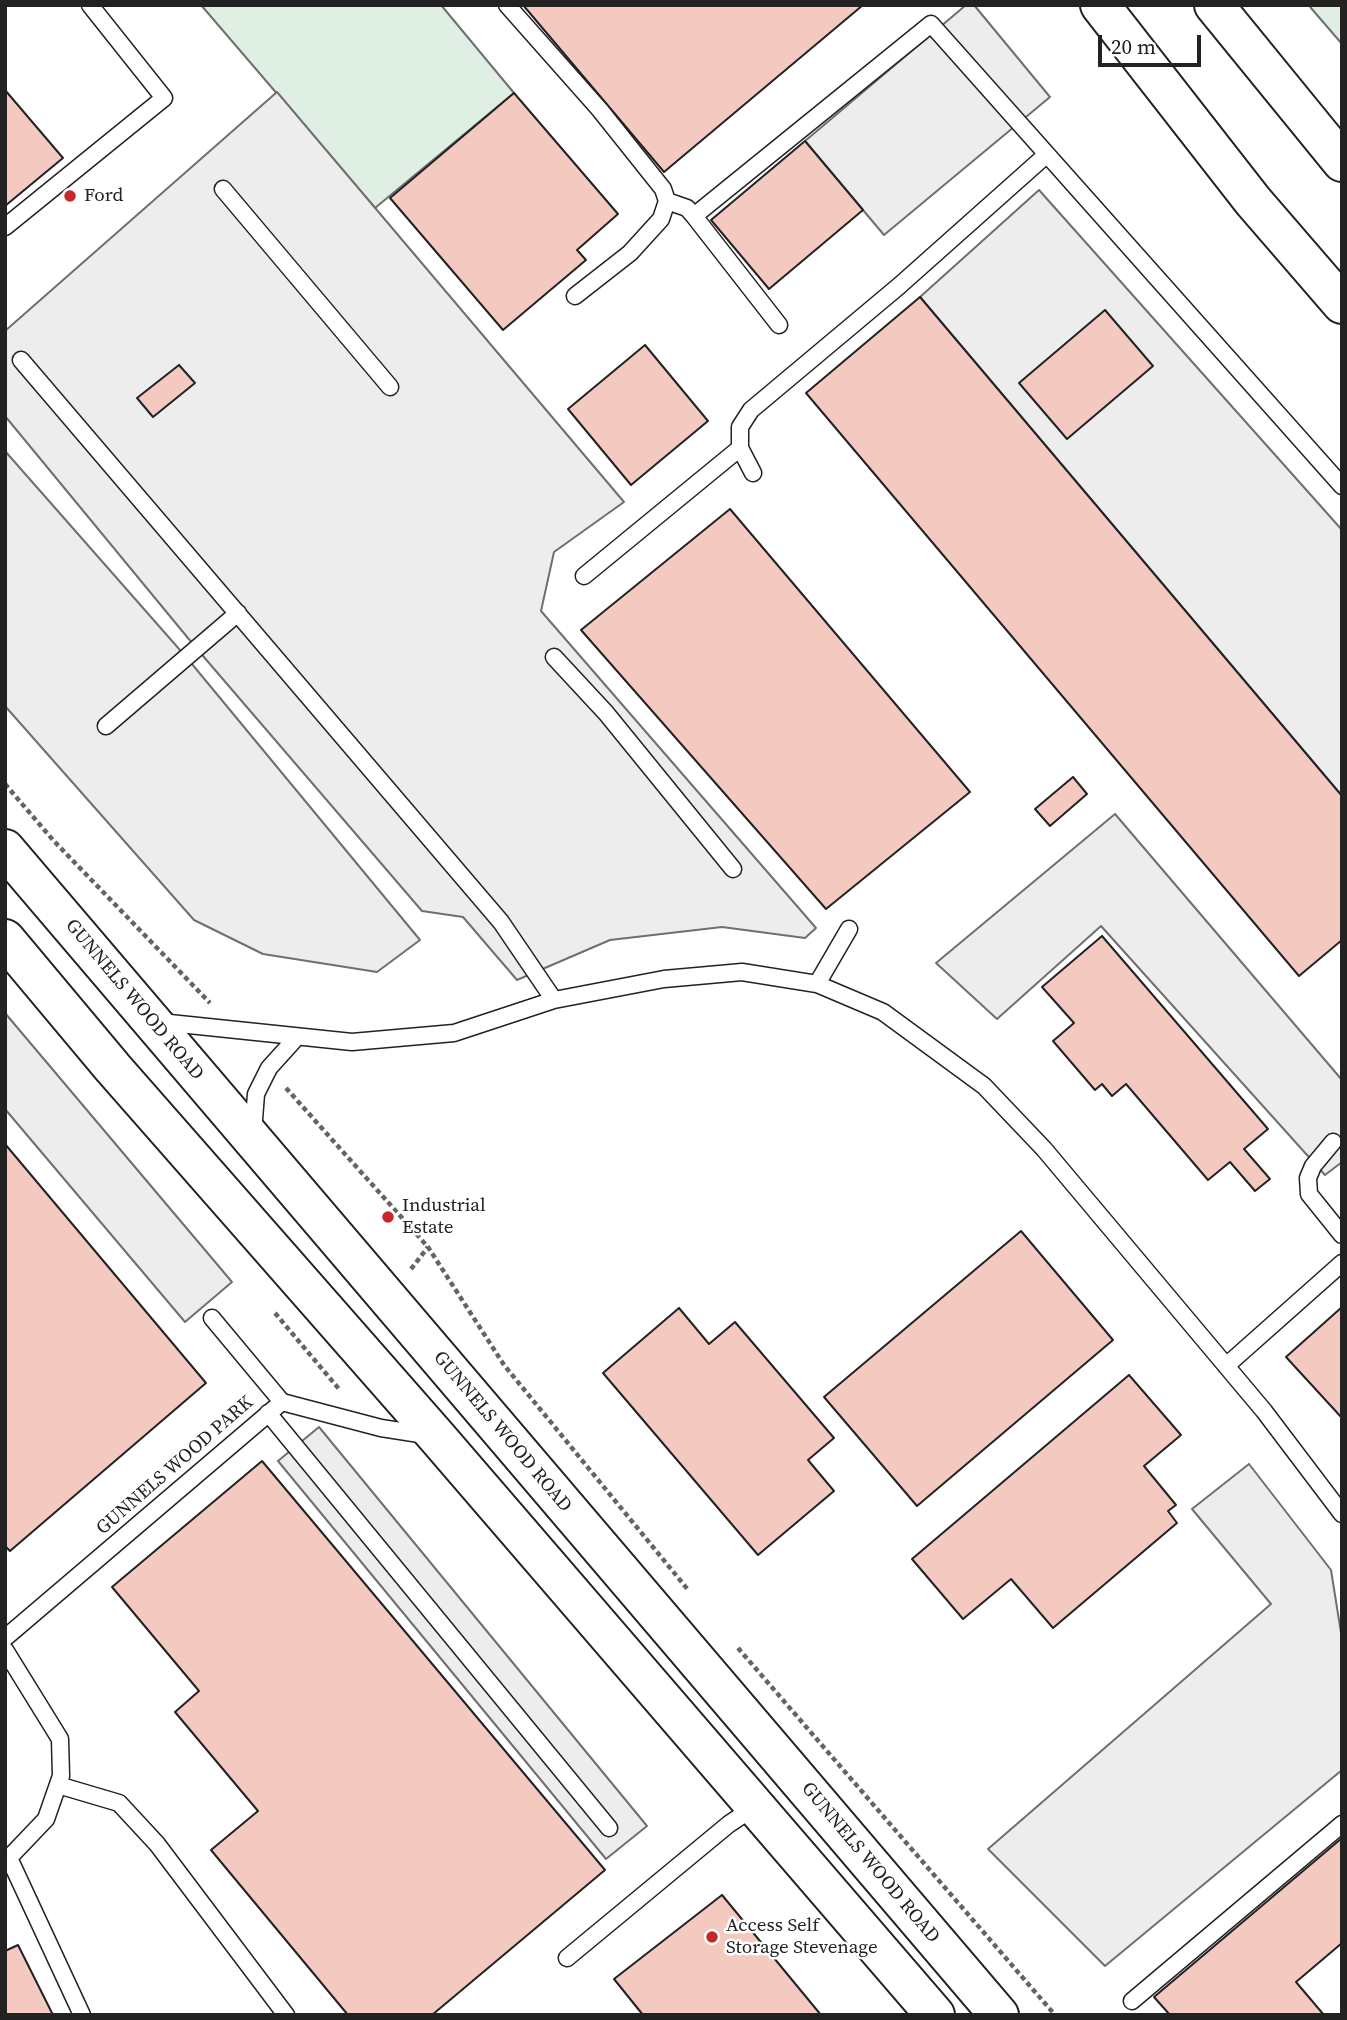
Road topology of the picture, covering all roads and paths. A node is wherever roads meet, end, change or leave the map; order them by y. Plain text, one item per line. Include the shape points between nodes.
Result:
1 (90, 5) edge
2 (507, 5) edge
3 (1100, 5) edge
4 (1214, 5) edge
5 (1045, 156) junction
6 (1342, 162) edge
7 (223, 189) dead end
8 (667, 201) junction
9 (694, 216) junction
10 (5, 228) edge
11 (575, 296) dead end
12 (1342, 304) edge
13 (779, 326) dead end
14 (22, 360) dead end
15 (390, 387) dead end
16 (740, 448) junction
17 (753, 473) dead end
18 (1342, 486) edge
19 (583, 576) dead end
20 (238, 613) junction
21 (554, 657) dead end
22 (106, 726) dead end
23 (5, 784) edge
24 (5, 849) edge
25 (733, 869) dead end
26 (849, 929) dead end
27 (5, 939) edge
28 (817, 984) junction
29 (554, 1000) junction
30 (152, 1021) junction
31 (235, 1030) junction
32 (297, 1037) junction
33 (269, 1068) junction
34 (252, 1138) junction
35 (1333, 1142) dead end
36 (1342, 1235) edge
37 (428, 1247) junction
38 (1342, 1262) edge
39 (416, 1276) dead end
40 (212, 1318) dead end
41 (1226, 1366) junction
42 (282, 1402) junction
43 (268, 1413) junction
44 (437, 1437) junction
45 (1342, 1514) edge
46 (693, 1595) dead end
47 (5, 1638) edge
48 (738, 1647) dead end
49 (5, 1650) edge
50 (58, 1785) junction
51 (755, 1805) junction
52 (1342, 1824) edge
53 (609, 1828) dead end
54 (7, 1861) edge
55 (567, 1958) dead end
56 (1132, 2001) dead end
57 (82, 2015) edge
58 (286, 2015) edge
59 (934, 2015) edge
60 (999, 2015) edge
61 (1055, 2015) edge

1 - 10 lane via 164,98
2 - 8 lane via 600,110 663,189
3 - 12 main road via 1253,201
4 - 6 main road
5 - 9 lane via 931,24
5 - 16 lane via 900,286 751,410 740,427
5 - 18 lane
7 - 15 lane
8 - 9 lane via 687,208
8 - 11 lane via 661,219 630,253
9 - 13 lane
14 - 20 lane
16 - 17 lane
16 - 19 lane
20 - 22 lane
20 - 29 lane via 501,922
21 - 25 lane via 606,713
23 - 31 path
24 - 30 main road, GUNNELS WOOD ROAD
26 - 28 lane
27 - 44 main road
28 - 29 lane via 742,972 664,979
28 - 41 lane via 883,1012 984,1086 1044,1149
29 - 32 lane via 454,1033 352,1042
30 - 31 lane
30 - 34 main road, GUNNELS WOOD ROAD
31 - 32 lane
32 - 33 lane
33 - 34 lane via 256,1094
33 - 37 path
34 - 60 main road, GUNNELS WOOD ROAD
35 - 36 lane via 1313,1166 1309,1194
37 - 39 path via 410,1268
37 - 46 path via 504,1365
38 - 41 lane
40 - 42 lane
41 - 45 lane
42 - 43 lane, GUNNELS WOOD PARK
42 - 44 lane, GUNNELS WOOD PARK via 381,1428
43 - 47 lane, GUNNELS WOOD PARK
43 - 53 lane
44 - 51 main road
48 - 61 path
49 - 50 lane via 60,1739
50 - 54 lane via 46,1819
50 - 58 lane via 119,1803 157,1844
51 - 55 lane
51 - 59 main road
52 - 56 lane
54 - 57 lane

